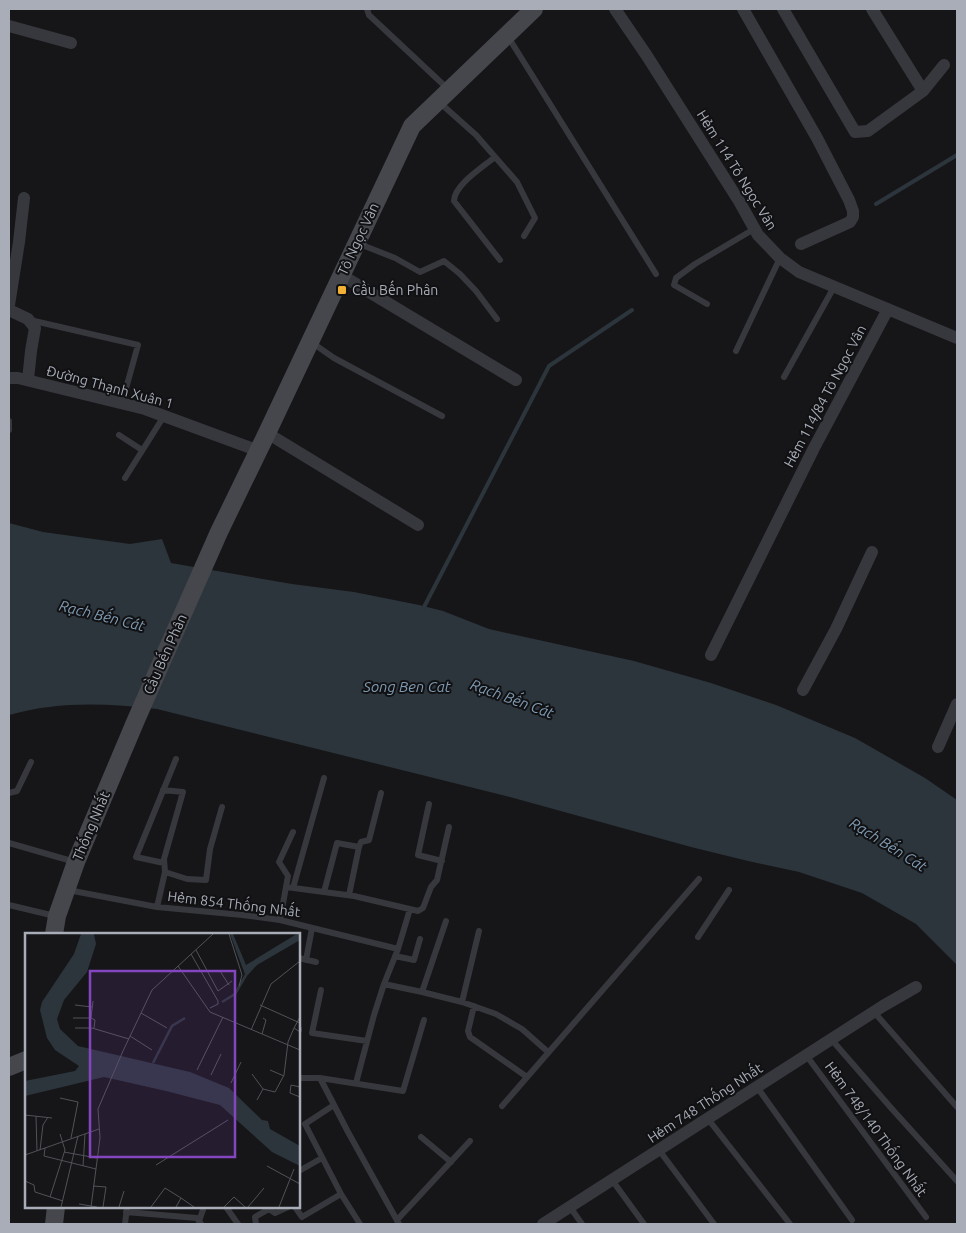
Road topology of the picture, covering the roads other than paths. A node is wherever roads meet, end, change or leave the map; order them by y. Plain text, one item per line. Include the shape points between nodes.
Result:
1 (367, 9) edge
2 (534, 9) edge
3 (615, 9) edge
4 (742, 9) edge
5 (783, 9) edge
6 (872, 9) edge
7 (9, 26) edge
8 (507, 34) junction
9 (71, 43) dead end
10 (944, 65) dead end
11 (923, 91) junction
12 (444, 95) junction
13 (495, 157) junction
14 (24, 198) dead end
15 (754, 229) junction
16 (524, 236) dead end
17 (14, 241) edge
18 (356, 242) junction
19 (801, 244) dead end
20 (780, 258) junction
21 (500, 260) dead end
22 (656, 274) dead end
23 (341, 275) junction
24 (834, 287) junction
25 (707, 304) dead end
26 (888, 309) junction
27 (10, 312) edge
28 (28, 319) junction
29 (497, 320) dead end
30 (957, 338) edge
31 (310, 342) junction
32 (736, 351) dead end
33 (784, 377) dead end
34 (9, 378) edge
35 (28, 380) junction
36 (516, 380) dead end
37 (122, 403) junction
38 (164, 416) junction
39 (442, 416) dead end
40 (9, 421) edge
41 (9, 430) edge
42 (267, 433) junction
43 (119, 436) dead end
44 (142, 450) junction
45 (259, 451) junction
46 (125, 478) dead end
47 (418, 526) dead end
48 (219, 532) joint
49 (872, 552) dead end
50 (711, 655) dead end
51 (803, 690) dead end
52 (957, 704) edge
53 (136, 720) joint
54 (938, 747) dead end
55 (176, 760) dead end
56 (31, 762) dead end
57 (324, 778) dead end
58 (163, 790) junction
59 (9, 793) edge
60 (381, 793) dead end
61 (429, 804) dead end
62 (222, 808) dead end
63 (449, 828) dead end
64 (293, 832) dead end
65 (9, 843) edge
66 (359, 847) junction
67 (442, 861) junction
68 (76, 862) junction
69 (164, 863) junction
70 (165, 872) junction
71 (699, 879) dead end
72 (290, 887) junction
73 (66, 889) junction
74 (729, 890) dead end
75 (324, 892) junction
76 (349, 895) junction
77 (9, 905) edge
78 (156, 906) junction
79 (410, 909) junction
80 (57, 916) junction
81 (280, 920) junction
82 (446, 922) dead end
83 (312, 928) junction
84 (480, 931) dead end
85 (54, 933) edge
86 (698, 937) dead end
87 (420, 939) dead end
88 (398, 949) junction
89 (395, 956) junction
90 (302, 959) edge
91 (316, 962) dead end
92 (384, 984) junction
93 (916, 987) dead end
94 (321, 990) dead end
95 (422, 992) junction
96 (462, 1002) junction
97 (474, 1006) junction
98 (878, 1009) junction
99 (424, 1020) dead end
100 (831, 1039) junction
101 (367, 1041) junction
102 (548, 1052) junction
103 (806, 1056) junction
104 (25, 1060) edge
105 (9, 1067) edge
106 (526, 1077) junction
107 (300, 1078) edge
108 (320, 1078) junction
109 (356, 1083) junction
110 (757, 1087) junction
111 (334, 1105) junction
112 (502, 1106) dead end
113 (957, 1107) edge
114 (708, 1119) junction
115 (421, 1137) dead end
116 (470, 1141) dead end
117 (659, 1150) junction
118 (322, 1158) junction
119 (451, 1162) junction
120 (300, 1170) edge
121 (612, 1180) junction
122 (957, 1181) edge
123 (341, 1194) junction
124 (570, 1207) junction
125 (56, 1208) edge
126 (204, 1208) edge
127 (227, 1208) edge
128 (286, 1208) edge
129 (296, 1208) edge
130 (127, 1209) edge
131 (926, 1217) dead end
132 (852, 1220) dead end
133 (398, 1222) edge
134 (200, 1223) edge
135 (54, 1224) edge
136 (125, 1224) edge
137 (238, 1224) edge
138 (256, 1224) edge
139 (360, 1224) edge
140 (543, 1224) edge
141 (582, 1224) edge
142 (644, 1224) edge
143 (714, 1224) edge
144 (790, 1224) edge

1 - 12 lane via 369,15
2 - 8 main road, Tô Ngọc Vân
3 - 15 street, Hẻm 114 Tô Ngọc Vân via 668,88
4 - 19 street via 817,138 853,211 850,222
5 - 11 street via 855,132 868,131
6 - 11 street
7 - 9 street
8 - 12 main road, Tô Ngọc Vân
8 - 22 lane
10 - 11 street
12 - 13 lane
12 - 18 main road, Tô Ngọc Vân via 412,126
13 - 16 lane via 516,182 535,218
13 - 21 lane via 464,183 456,192 454,201
14 - 17 street
15 - 20 street, Hẻm 114 Tô Ngọc Vân
15 - 25 lane via 676,278 674,285
17 - 27 street
18 - 23 main road, Tô Ngọc Vân
18 - 29 lane via 420,272 444,261 476,291
20 - 24 street, Hẻm 114 Tô Ngọc Vân via 799,272
20 - 32 lane
23 - 31 main road, Tô Ngọc Vân
23 - 36 street
24 - 26 street, Hẻm 114 Tô Ngọc Vân
24 - 33 lane
26 - 30 street, Hẻm 114 Tô Ngọc Vân
26 - 50 street, Hẻm 114/84 Tô Ngọc Vân
27 - 28 street
28 - 35 street via 35,328
28 - 37 lane via 138,346
31 - 39 lane
31 - 42 main road, Tô Ngọc Vân
34 - 35 street, Đường Thạnh Xuân 1
35 - 37 street, Đường Thạnh Xuân 1
37 - 38 street, Đường Thạnh Xuân 1
38 - 44 lane
38 - 45 street, Đường Thạnh Xuân 1
40 - 41 lane
42 - 45 main road, Tô Ngọc Vân
42 - 47 street
43 - 44 lane
44 - 46 lane
45 - 48 main road, Tô Ngọc Vân
48 - 53 main road, Cầu Bến Phân
49 - 51 street
52 - 54 street
53 - 68 main road, Thống Nhất
55 - 58 lane
56 - 59 lane via 17,790
57 - 72 lane
58 - 69 lane via 184,792
58 - 69 lane via 136,857
60 - 66 lane via 369,840 361,842
61 - 67 lane via 418,854
62 - 70 lane via 210,849 206,880
63 - 67 lane
64 - 72 lane via 279,862 288,876
65 - 68 lane
66 - 75 lane via 338,843
66 - 76 lane
67 - 79 lane via 423,908 418,911
68 - 73 main road, Thống Nhất
69 - 70 lane
70 - 78 lane
71 - 102 lane
72 - 75 lane
72 - 81 lane
73 - 78 lane, Hẻm 854 Thống Nhất
73 - 80 main road, Thống Nhất
74 - 86 lane
75 - 76 lane
76 - 79 lane
77 - 80 lane
78 - 81 lane, Hẻm 854 Thống Nhất
79 - 88 lane
80 - 85 main road, Thống Nhất
81 - 83 lane, Hẻm 854 Thống Nhất
82 - 95 lane
83 - 88 lane, Hẻm 854 Thống Nhất
83 - 90 lane
84 - 96 lane
87 - 89 lane via 414,960
88 - 89 lane
89 - 92 lane
90 - 91 lane
92 - 95 lane
92 - 101 lane
93 - 98 street, Hẻm 748 Thống Nhất
94 - 101 lane via 312,1033
95 - 96 lane
96 - 97 lane
97 - 102 lane via 522,1029
97 - 106 lane via 468,1032 470,1037
98 - 100 street, Hẻm 748 Thống Nhất
98 - 113 lane
99 - 109 lane via 404,1091
100 - 103 street, Hẻm 748 Thống Nhất
100 - 122 lane
101 - 109 lane
102 - 106 lane
103 - 110 street, Hẻm 748 Thống Nhất
103 - 131 lane, Hẻm 748/140 Thống Nhất
104 - 105 main road
106 - 112 lane
107 - 108 lane
108 - 109 lane
108 - 111 lane
110 - 114 street, Hẻm 748 Thống Nhất
110 - 132 lane
111 - 118 lane via 304,1124
111 - 133 lane
114 - 117 street, Hẻm 748 Thống Nhất
114 - 144 lane
115 - 119 lane
116 - 119 lane
117 - 121 street, Hẻm 748 Thống Nhất
117 - 143 lane
118 - 120 lane
118 - 123 lane
119 - 133 lane
121 - 124 street, Hẻm 748 Thống Nhất
121 - 142 lane
123 - 129 lane via 302,1217
123 - 139 lane
124 - 140 street, Hẻm 748 Thống Nhất
124 - 141 lane
125 - 135 main road
126 - 134 lane
127 - 137 lane
128 - 138 lane via 275,1213 270,1209 255,1218
130 - 134 lane via 197,1218
130 - 136 lane

